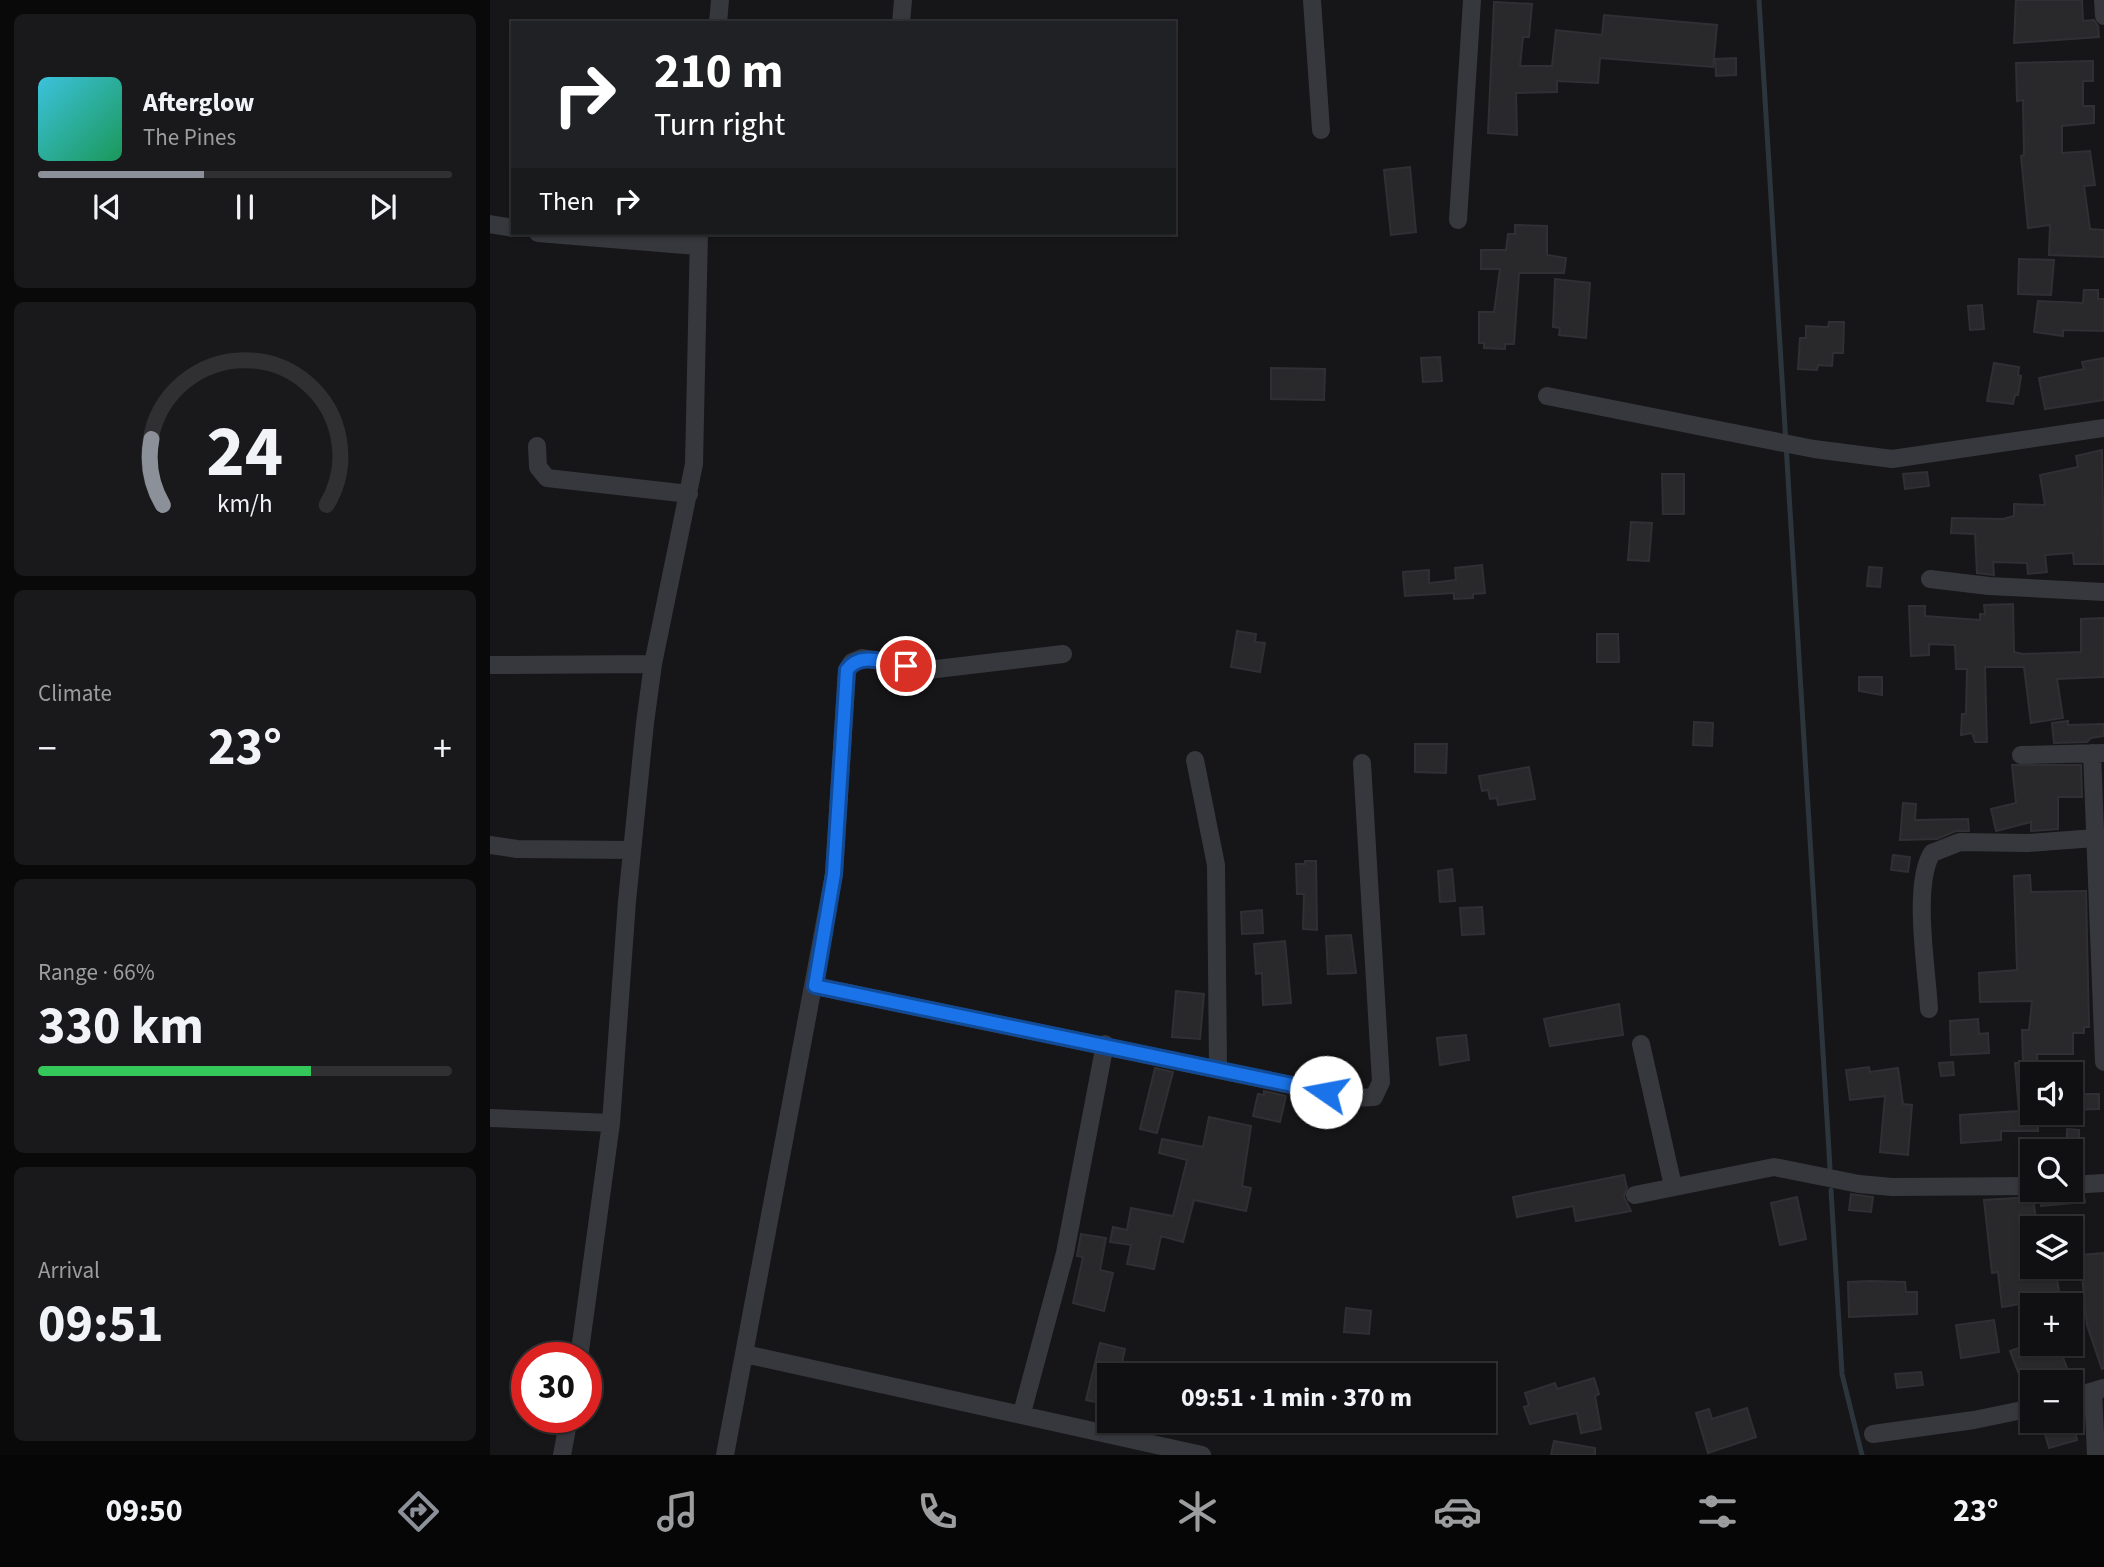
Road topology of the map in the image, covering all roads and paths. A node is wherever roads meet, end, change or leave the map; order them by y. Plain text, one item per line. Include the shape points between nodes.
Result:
1 (720, 0) edge
2 (903, 0) edge
3 (1312, 0) edge
4 (1472, 0) edge
5 (2103, 0) edge
6 (2104, 16) edge
7 (718, 21) edge
8 (901, 21) edge
9 (1321, 131) dead end
10 (1458, 220) dead end
11 (490, 224) edge
12 (511, 228) edge
13 (591, 235) edge
14 (698, 239) edge
15 (1547, 397) dead end
16 (2104, 428) edge
17 (537, 446) dead end
18 (689, 494) junction
19 (1930, 579) dead end
20 (2104, 592) edge
21 (1063, 654) dead end
22 (653, 664) junction
23 (490, 665) edge
24 (2098, 753) edge
25 (2021, 755) dead end
26 (1195, 760) dead end
27 (1362, 763) dead end
28 (2095, 838) junction
29 (490, 845) edge
30 (632, 850) junction
31 (815, 986) junction
32 (1929, 1009) dead end
33 (1105, 1044) junction
34 (1641, 1045) dead end
35 (2104, 1062) edge
36 (1218, 1069) junction
37 (490, 1118) edge
38 (611, 1123) junction
39 (2104, 1183) edge
40 (2083, 1184) edge
41 (1673, 1186) junction
42 (2020, 1186) edge
43 (1635, 1195) dead end
44 (581, 1342) edge
45 (745, 1354) junction
46 (2098, 1390) edge
47 (2020, 1410) edge
48 (1022, 1413) junction
49 (566, 1433) edge
50 (1873, 1434) dead end
51 (562, 1455) edge
52 (725, 1455) edge
53 (1202, 1455) edge
54 (2096, 1455) edge

1 - 7 street
2 - 8 street
3 - 9 street
4 - 10 street
5 - 6 street
11 - 12 street
13 - 14 street
14 - 18 street via 697,394
15 - 16 street via 1892,459
17 - 18 street via 538,467 547,478
18 - 22 street
19 - 20 street
21 - 31 street via 928,670 862,658 852,662 844,684 834,874
22 - 23 street
22 - 30 street
24 - 25 street
24 - 28 street
26 - 36 street via 1216,865
27 - 36 street via 1381,1082 1378,1093 1353,1098
28 - 32 street via 1960,842 1932,853 1921,904
28 - 35 street
29 - 30 street
30 - 38 street
31 - 33 street
31 - 45 street
33 - 36 street
33 - 48 street via 1065,1252
34 - 41 street
37 - 38 street
38 - 44 street
39 - 40 street
41 - 42 street via 1774,1167 1892,1187
41 - 43 street
45 - 48 street
45 - 52 street
46 - 54 street
47 - 50 street
48 - 53 street
49 - 51 street

